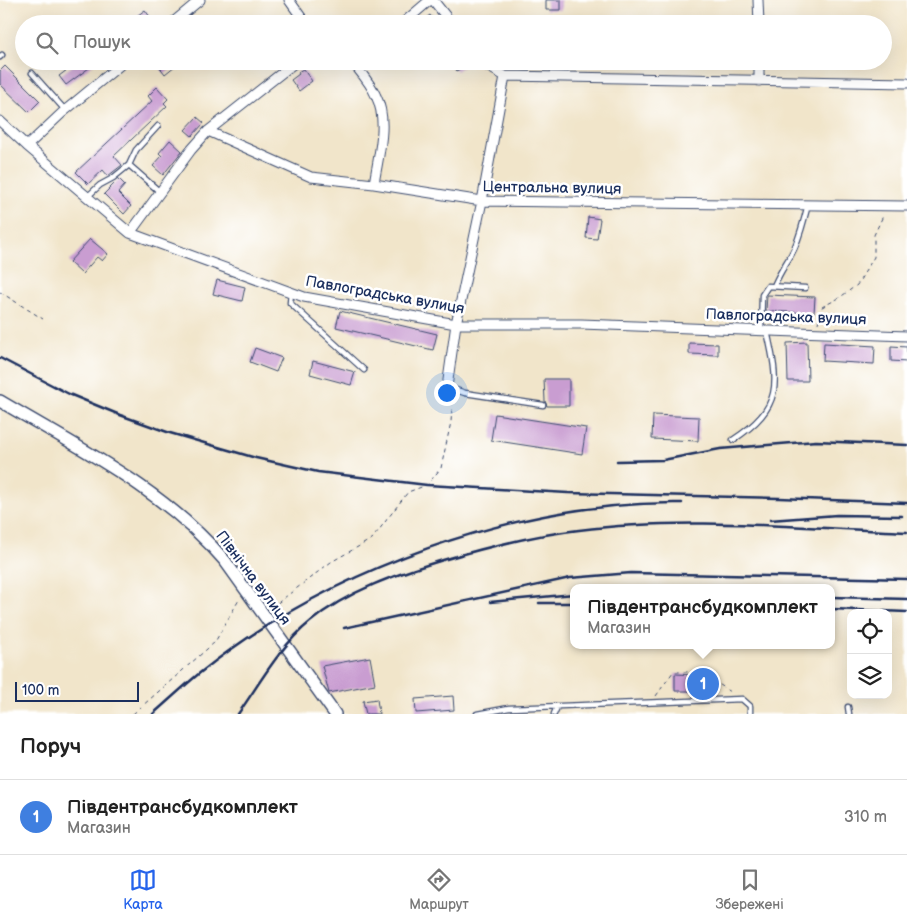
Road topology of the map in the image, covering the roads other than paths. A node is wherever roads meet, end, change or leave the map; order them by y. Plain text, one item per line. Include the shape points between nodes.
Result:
1 (200, 0) edge
2 (289, 0) edge
3 (431, 0) edge
4 (758, 0) edge
5 (182, 15) edge
6 (300, 15) edge
7 (413, 15) edge
8 (444, 15) edge
9 (758, 15) edge
10 (114, 70) edge
11 (286, 70) edge
12 (359, 70) edge
13 (494, 70) edge
14 (759, 70) edge
15 (32, 73) dead end
16 (505, 76) junction
17 (759, 81) junction
18 (907, 84) edge
19 (65, 110) junction
20 (0, 121) edge
21 (158, 126) dead end
22 (208, 131) junction
23 (27, 146) junction
24 (129, 165) junction
25 (374, 184) junction
26 (160, 192) junction
27 (87, 197) junction
28 (482, 201) junction
29 (808, 205) junction
30 (907, 206) edge
31 (130, 233) junction
32 (774, 286) junction
33 (805, 288) dead end
34 (291, 292) junction
35 (456, 324) junction
36 (764, 330) junction
37 (907, 336) edge
38 (364, 370) dead end
39 (450, 388) joint
40 (0, 401) edge
41 (542, 405) dead end
42 (733, 440) dead end
43 (557, 706) junction
44 (848, 707) dead end
45 (335, 714) edge
46 (477, 714) edge
47 (554, 714) edge
48 (750, 714) edge
49 (849, 714) edge

1 - 5 street
2 - 6 street
3 - 7 street
3 - 8 street
4 - 9 street
10 - 19 street
11 - 22 street
12 - 25 street via 381,109
13 - 16 street
14 - 17 street
15 - 19 lane
16 - 17 street
16 - 28 street
17 - 18 street
19 - 23 street
20 - 23 street, Павлоградська вулиця
21 - 24 lane via 136,150
22 - 25 street, Центральна вулиця via 311,177
22 - 26 street
23 - 27 street, Павлоградська вулиця
24 - 26 lane
24 - 27 lane
25 - 28 street, Центральна вулиця
26 - 31 street
27 - 31 street, Павлоградська вулиця
28 - 29 street, Центральна вулиця
28 - 35 street
29 - 30 street, Центральна вулиця
29 - 32 lane via 800,235
31 - 34 street, Павлоградська вулиця
32 - 33 lane
32 - 36 lane via 768,286 762,295
34 - 35 street, Павлоградська вулиця
34 - 38 lane via 290,303
35 - 36 street, Павлоградська вулиця
35 - 39 street
36 - 37 street, Павлоградська вулиця
36 - 42 lane via 775,365 776,386 766,411
39 - 41 lane
40 - 45 street, Північна вулиця via 139,484 182,517 212,546
43 - 46 lane via 509,708
43 - 47 lane
43 - 48 lane via 742,700 750,706
44 - 49 lane

